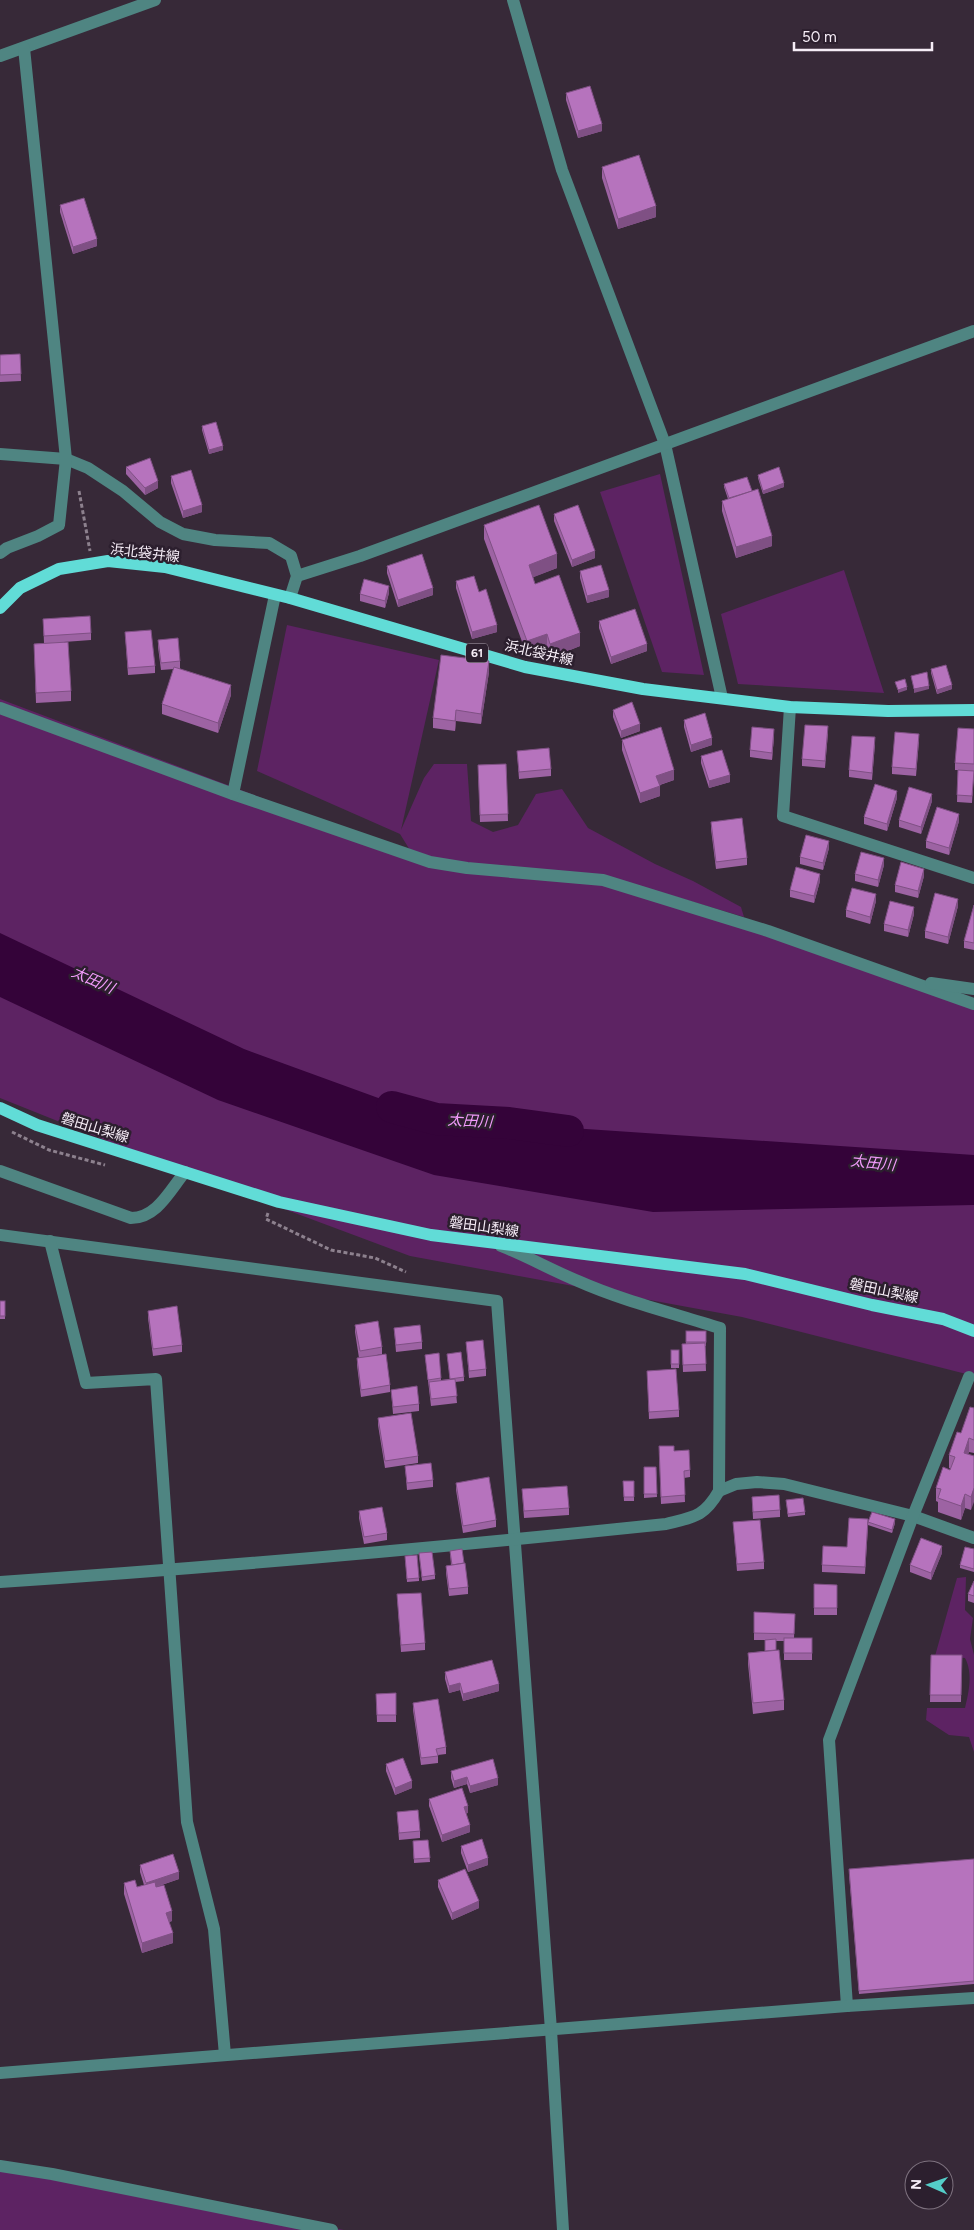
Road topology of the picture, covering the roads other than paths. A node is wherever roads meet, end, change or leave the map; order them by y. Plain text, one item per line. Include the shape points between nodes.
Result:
1 (155, 0) edge
2 (513, 0) edge
3 (24, 48) junction
4 (0, 56) edge
5 (974, 332) edge
6 (665, 444) junction
7 (0, 454) edge
8 (66, 459) junction
9 (0, 553) edge
10 (297, 576) junction
11 (275, 595) junction
12 (290, 598) junction
13 (0, 608) edge
14 (722, 698) junction
15 (790, 707) junction
16 (0, 708) edge
17 (974, 710) edge
18 (233, 794) junction
19 (974, 878) edge
20 (904, 978) junction
21 (974, 989) edge
22 (974, 1004) edge
23 (0, 1108) edge
24 (0, 1171) edge
25 (185, 1172) junction
26 (0, 1235) edge
27 (50, 1241) junction
28 (493, 1243) junction
29 (974, 1331) edge
30 (969, 1377) dead end
31 (719, 1491) junction
32 (913, 1516) junction
33 (974, 1538) edge
34 (514, 1540) junction
35 (169, 1570) junction
36 (0, 1582) edge
37 (974, 1998) edge
38 (847, 2006) junction
39 (552, 2030) junction
40 (226, 2055) junction
41 (0, 2073) edge
42 (0, 2166) edge
43 (332, 2230) edge
44 (564, 2230) edge

1 - 3 street
2 - 6 street via 562,170
3 - 4 street
3 - 8 street
5 - 6 street
6 - 10 street
6 - 14 street
7 - 8 street
8 - 9 street via 59,525
8 - 10 street via 95,472 160,522 183,534 215,540 269,542 291,556
10 - 12 street
11 - 12 main road, 浜北袋井線 / 61
11 - 13 main road, 浜北袋井線 / 61 via 165,568 108,561 59,569 20,588
11 - 18 street
12 - 14 main road, 浜北袋井線 / 61 via 525,667 643,689
14 - 15 main road, 浜北袋井線 / 61
15 - 17 main road, 浜北袋井線 / 61
15 - 19 street via 783,816
16 - 18 street
18 - 20 street via 430,862 603,880 768,931
20 - 21 street
20 - 22 street
23 - 25 main road, 磐田山梨線 via 37,1125
24 - 25 street via 131,1218 152,1214
25 - 28 main road, 磐田山梨線 via 280,1202 431,1235
26 - 27 street
27 - 34 street via 497,1301
27 - 35 street via 86,1383 156,1379
28 - 29 main road, 磐田山梨線 via 745,1274 943,1320
28 - 31 street via 578,1282 720,1328
30 - 32 street
31 - 32 street via 736,1484 784,1484
31 - 34 street via 709,1508 689,1518
32 - 33 street
32 - 38 street via 829,1740
34 - 35 street
34 - 39 street
35 - 36 street
35 - 40 street via 187,1822 214,1929
37 - 38 street
38 - 39 street
39 - 40 street
39 - 44 street
40 - 41 street
42 - 43 street

